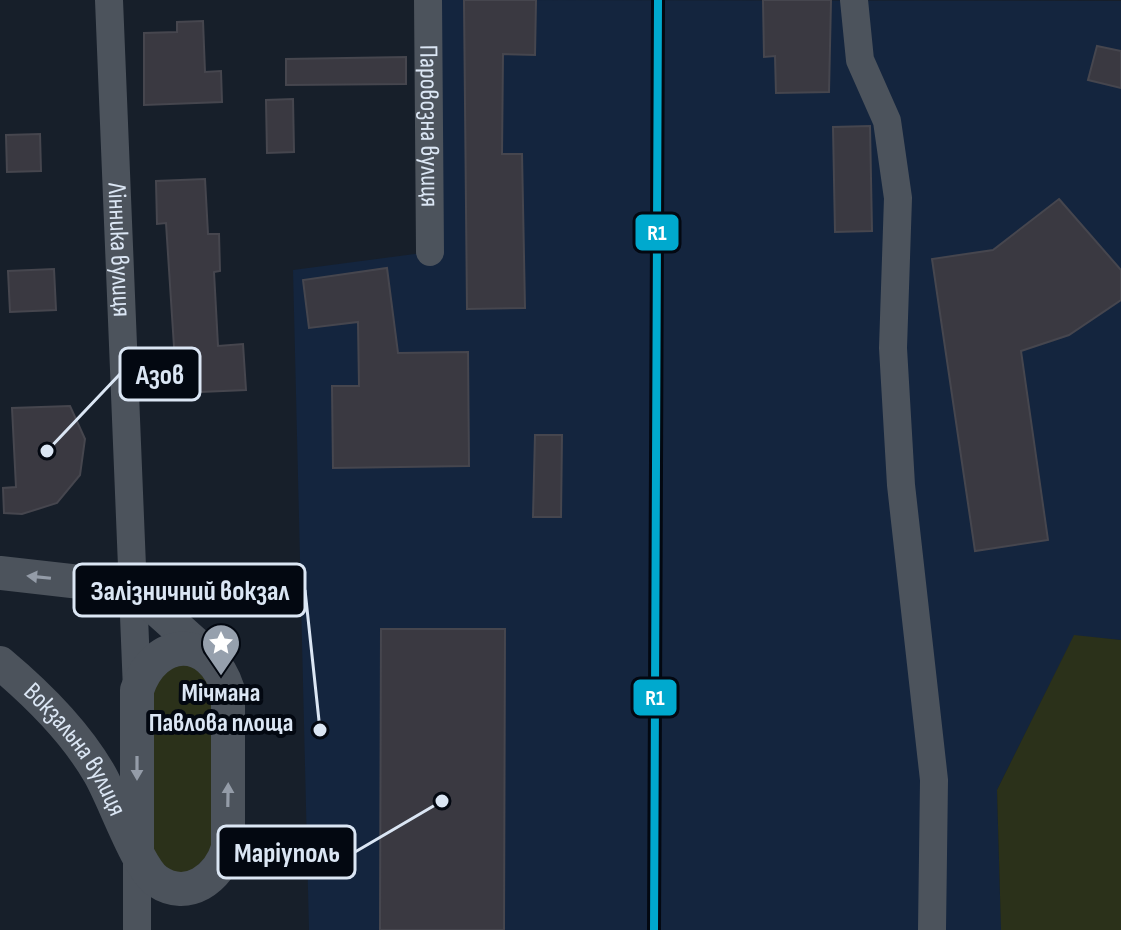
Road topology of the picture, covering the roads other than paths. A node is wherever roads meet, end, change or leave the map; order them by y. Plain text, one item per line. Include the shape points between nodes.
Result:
1 (109, 0) edge
2 (428, 0) edge
3 (854, 0) edge
4 (430, 252) dead end
5 (0, 573) edge
6 (133, 588) junction
7 (210, 657) junction
8 (0, 663) edge
9 (137, 690) junction
10 (137, 849) junction
11 (176, 888) junction
12 (137, 889) junction
13 (137, 930) edge
14 (932, 930) edge

1 - 6 street, Лінника вулиця
2 - 4 street, Паровозна вулиця
3 - 14 street via 860,60 887,121 898,198 893,348 901,485 934,780
6 -> 5 street
6 - 7 street
6 - 9 street, Лінника вулиця
7 - 9 street via 193,650 165,653 143,672
11 -> 7 street via 196,887 212,878 228,848 228,690 223,672
8 - 10 street, Вокзальна вулиця via 59,718 98,771
9 -> 10 street, Лінника вулиця
10 - 11 street, Вокзальна вулиця via 144,868 158,882
10 - 12 street, Лінника вулиця
11 - 12 street
12 - 13 street, Лінника вулиця

